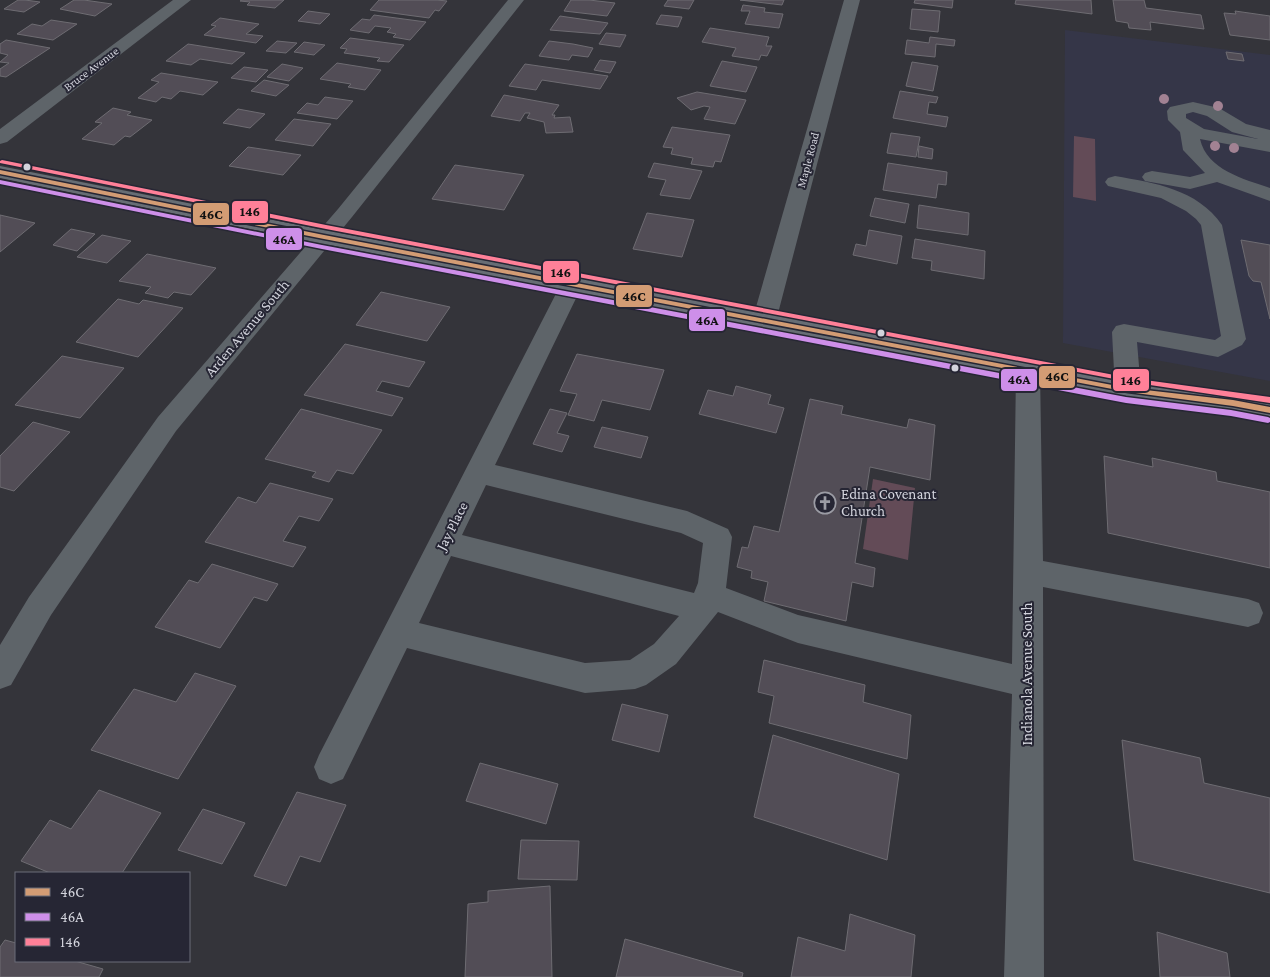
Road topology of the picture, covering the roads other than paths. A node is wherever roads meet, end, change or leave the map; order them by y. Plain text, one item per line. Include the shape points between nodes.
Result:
1 (183, 0) edge
2 (516, 0) edge
3 (852, 0) edge
4 (1189, 131) junction
5 (1270, 136) edge
6 (0, 138) edge
7 (1270, 146) edge
8 (0, 172) edge
9 (1218, 176) junction
10 (1270, 195) edge
11 (324, 237) junction
12 (572, 284) junction
13 (764, 321) junction
14 (1028, 371) junction
15 (1128, 390) junction
16 (1270, 410) edge
17 (478, 472) junction
18 (443, 542) junction
19 (1028, 570) junction
20 (706, 602) junction
21 (1248, 613) dead end
22 (398, 632) junction
23 (0, 674) edge
24 (1028, 683) junction
25 (331, 767) dead end
26 (1024, 977) edge

1 - 6 street, Bruce Avenue
2 - 11 street, Arden Avenue South
3 - 13 street, Maple Road
4 - 5 street via 1176,123 1174,116 1176,111 1193,107 1213,112 1239,128
4 - 7 street
4 - 9 street via 1193,150
8 - 11 main road
9 - 10 street
9 - 15 street via 1190,182 1114,176 1181,200 1206,217 1211,225 1234,339 1218,349 1124,332
11 - 12 main road
11 - 23 street, Arden Avenue South via 167,424 40,606
12 - 13 main road
12 - 17 street, Jay Place
13 - 14 main road
14 - 15 main road
14 - 19 street, Indianola Avenue South
15 - 16 main road
17 - 18 street, Jay Place
17 - 20 street via 687,523 718,537 713,583
18 - 20 street
18 - 22 street, Jay Place
19 - 21 street
19 - 24 street, Indianola Avenue South
20 - 22 street via 665,654 635,674 585,678
20 - 24 street via 798,629
22 - 25 street, Jay Place
24 - 26 street, Indianola Avenue South

